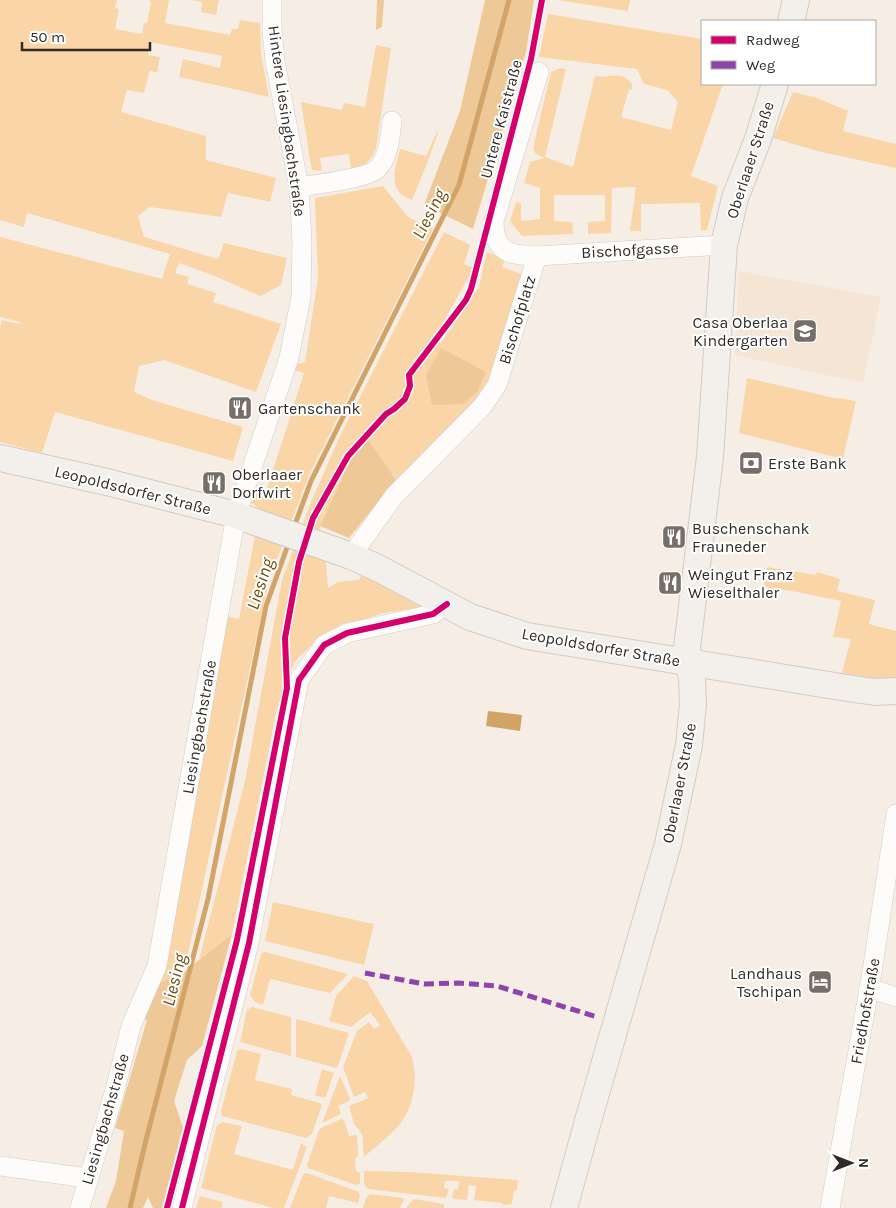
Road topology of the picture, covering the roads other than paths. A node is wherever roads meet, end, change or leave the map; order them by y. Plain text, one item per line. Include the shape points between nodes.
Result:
1 (272, 0) edge
2 (796, 0) edge
3 (791, 20) edge
4 (539, 72) dead end
5 (775, 85) edge
6 (392, 121) dead end
7 (299, 187) junction
8 (302, 242) joint
9 (724, 245) junction
10 (537, 256) junction
11 (0, 458) edge
12 (236, 515) junction
13 (351, 556) junction
14 (447, 604) junction
15 (690, 664) junction
16 (894, 694) edge
17 (896, 814) edge
18 (869, 988) junction
19 (896, 997) edge
20 (0, 1166) edge
21 (87, 1178) junction
22 (80, 1208) edge
23 (182, 1208) edge
24 (564, 1208) edge
25 (830, 1208) edge

1 - 7 street, Hintere Liesingbachstraße via 275,61
2 - 3 main road
4 - 10 street, Untere Kaistraße via 494,221 494,234 499,245 515,255
5 - 9 main road, Oberlaaer Straße via 735,198
6 - 7 street via 388,146 378,168 358,176
7 - 8 street, Hintere Liesingbachstraße
8 - 12 street, Liesingbachstraße via 301,297 288,358
9 - 10 street, Bischofgasse
9 - 15 main road, Oberlaaer Straße via 710,456 687,648
10 - 13 street, Bischofplatz via 497,385 482,407 394,496
11 - 12 main road, Leopoldsdorfer Straße
12 - 13 main road, Leopoldsdorfer Straße
12 - 21 street, Liesingbachstraße via 157,966 131,1026
13 - 14 main road, Leopoldsdorfer Straße
14 - 15 main road, Leopoldsdorfer Straße via 470,617 527,636
14 - 23 street via 433,614 347,632 324,644 299,680 249,943
15 - 16 main road, Leopoldsdorfer Straße
15 - 24 main road, Oberlaaer Straße via 692,724 668,844
17 - 18 street, Friedhofstraße
18 - 19 street
18 - 25 street, Friedhofstraße
20 - 21 street
21 - 22 street, Liesingbachstraße

